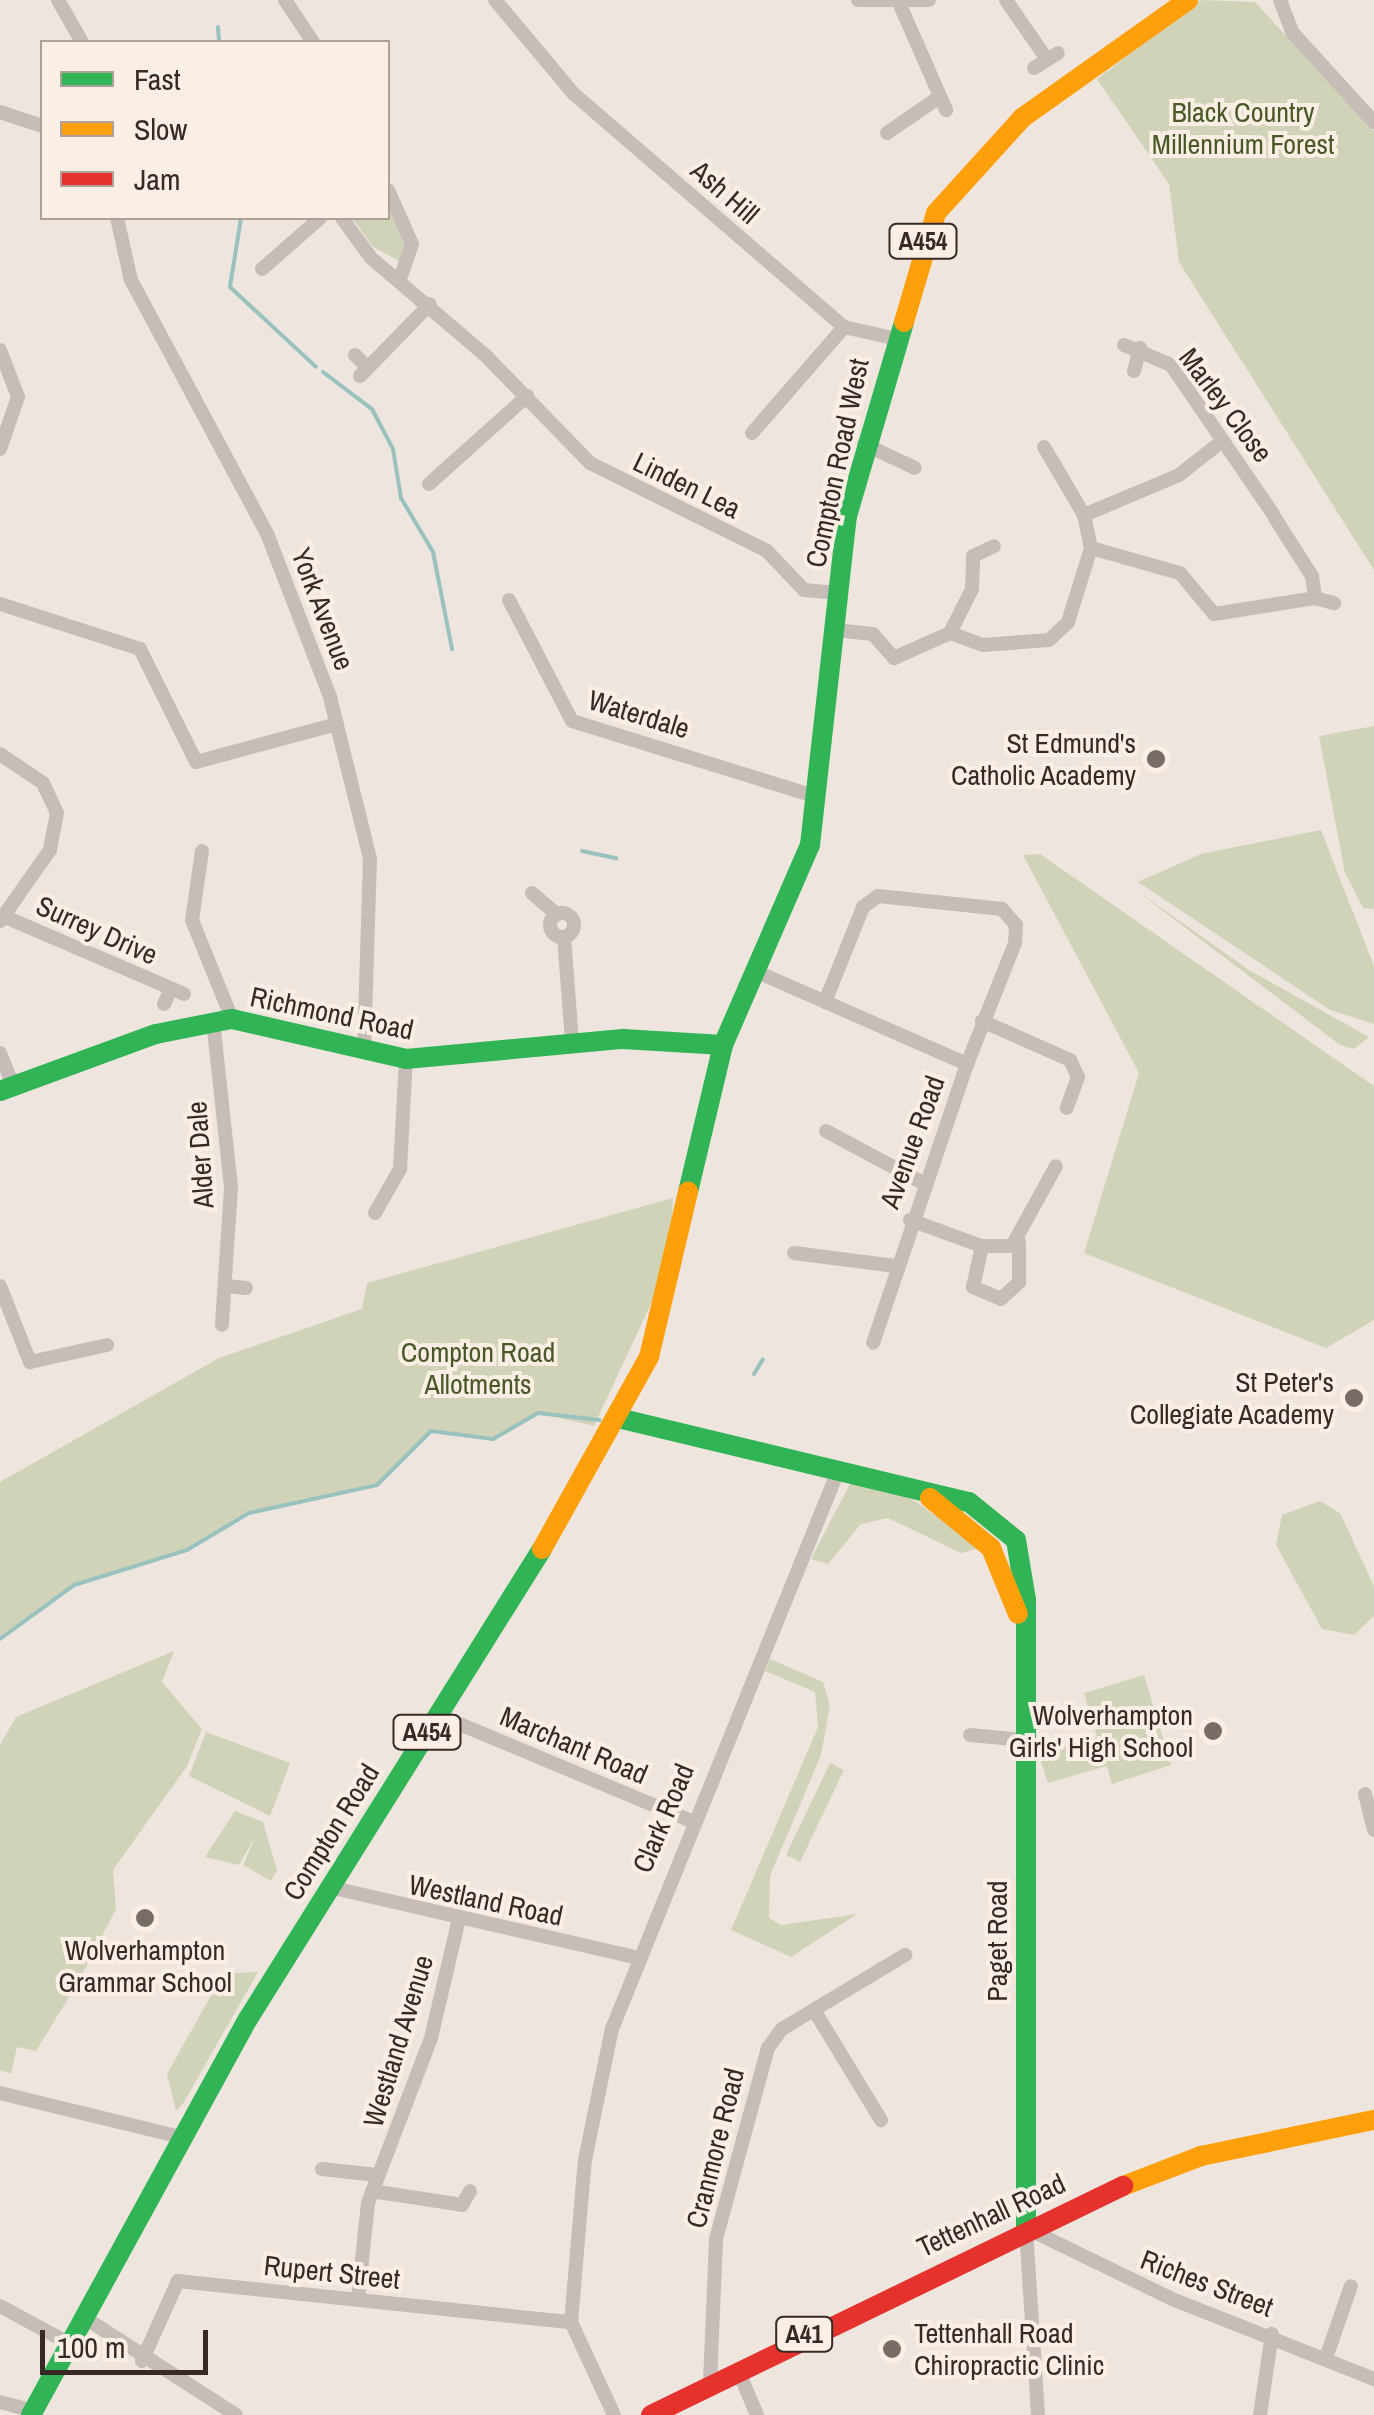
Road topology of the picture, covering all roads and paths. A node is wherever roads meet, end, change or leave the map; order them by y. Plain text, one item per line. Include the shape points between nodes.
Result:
1 (58, 0) edge
2 (285, 0) edge
3 (495, 0) edge
4 (858, 0) edge
5 (930, 0) edge
6 (1006, 0) edge
7 (1188, 0) edge
8 (1280, 0) edge
9 (895, 3) edge
10 (1161, 9) edge
11 (81, 40) edge
12 (312, 40) edge
13 (1046, 60) dead end
14 (0, 112) edge
15 (1374, 122) edge
16 (40, 125) edge
17 (888, 133) dead end
18 (390, 194) edge
19 (118, 220) edge
20 (318, 220) edge
21 (344, 220) edge
22 (262, 269) dead end
23 (400, 279) junction
24 (430, 304) junction
25 (844, 328) junction
26 (893, 338) junction
27 (0, 350) edge
28 (356, 354) dead end
29 (1134, 372) dead end
30 (527, 396) junction
31 (752, 433) dead end
32 (1222, 442) junction
33 (863, 444) junction
34 (1044, 447) dead end
35 (0, 449) edge
36 (915, 468) dead end
37 (429, 484) dead end
38 (1084, 515) junction
39 (994, 546) dead end
40 (1091, 548) junction
41 (838, 593) junction
42 (1315, 598) junction
43 (509, 600) dead end
44 (0, 604) edge
45 (1334, 604) dead end
46 (835, 630) junction
47 (950, 633) junction
48 (338, 724) junction
49 (0, 756) edge
50 (821, 798) junction
51 (202, 851) dead end
52 (532, 894) dead end
53 (2, 918) edge
54 (755, 971) junction
55 (825, 1002) junction
56 (164, 1004) dead end
57 (223, 1020) junction
58 (982, 1020) junction
59 (572, 1042) junction
60 (723, 1044) junction
61 (364, 1050) junction
62 (0, 1053) edge
63 (406, 1060) junction
64 (966, 1064) junction
65 (6, 1089) edge
66 (1067, 1108) dead end
67 (826, 1132) dead end
68 (1056, 1166) dead end
69 (923, 1184) junction
70 (375, 1213) dead end
71 (910, 1220) junction
72 (1019, 1242) junction
73 (982, 1246) junction
74 (794, 1253) dead end
75 (895, 1266) junction
76 (0, 1286) edge
77 (227, 1286) junction
78 (246, 1288) dead end
79 (222, 1325) dead end
80 (872, 1343) dead end
81 (107, 1345) dead end
82 (618, 1418) junction
83 (838, 1471) junction
84 (438, 1715) junction
85 (970, 1735) dead end
86 (1023, 1740) junction
87 (1365, 1794) dead end
88 (691, 1821) junction
89 (1374, 1830) edge
90 (329, 1887) junction
91 (458, 1919) junction
92 (905, 1955) dead end
93 (634, 1957) junction
94 (814, 2010) junction
95 (0, 2092) edge
96 (881, 2120) dead end
97 (1374, 2120) edge
98 (184, 2138) junction
99 (322, 2169) dead end
100 (378, 2175) junction
101 (372, 2190) junction
102 (470, 2191) dead end
103 (1026, 2228) junction
104 (1351, 2286) dead end
105 (358, 2299) junction
106 (0, 2306) edge
107 (85, 2318) junction
108 (571, 2322) junction
109 (1272, 2334) junction
110 (70, 2344) junction
111 (1326, 2358) junction
112 (142, 2361) junction
113 (737, 2368) junction
114 (1374, 2379) edge
115 (710, 2382) junction
116 (0, 2402) edge
117 (32, 2413) edge
118 (236, 2415) edge
119 (614, 2415) edge
120 (651, 2415) edge
121 (757, 2415) edge
122 (1038, 2415) edge
123 (1260, 2415) edge

1 - 11 street
2 - 12 street
3 - 25 street, Ash Hill via 574,94
4 - 9 street
5 - 9 street
6 - 13 street
7 - 10 main road, Compton Road West / A454
8 - 15 street via 1300,42
9 - 17 street via 942,104
10 - 26 main road, Compton Road West / A454 via 976,160 925,236
14 - 16 street
18 - 23 street via 412,244
19 - 48 street, York Avenue via 130,280 268,536
20 - 22 street
21 - 23 street, Linden Lea
23 - 24 street, Linden Lea
24 - 28 street via 364,372
24 - 30 street, Linden Lea
25 - 26 street, Ash Hill
25 - 31 street
26 - 33 main road, Compton Road West / A454
27 - 35 street via 18,397
29 - 32 street, Marley Close via 1132,346 1171,365
30 - 37 street
30 - 41 street, Linden Lea via 607,474 768,551 804,590
32 - 38 street via 1179,475
32 - 42 street, Marley Close via 1312,576
33 - 36 street
33 - 41 main road, Compton Road West / A454
34 - 38 street
38 - 40 street
39 - 47 street via 973,556 972,589
40 - 42 street via 1180,573 1214,614
40 - 47 street via 1068,622 1048,640 984,644
41 - 46 main road, Compton Road West / A454
42 - 45 street
43 - 50 street, Waterdale via 572,721
44 - 48 street via 140,650 196,762
46 - 47 street via 873,634 894,658
46 - 50 main road, Compton Road West / A454
48 - 61 street, York Avenue via 370,859
49 - 53 street via 42,783 58,813 50,850
50 - 54 main road, Compton Road West / A454
51 - 57 street, Alder Dale via 192,920
52 - 59 street via 573,921 564,937
53 - 56 street, Surrey Drive via 177,992
54 - 55 street, Avenue Road
54 - 60 main road, Compton Road West / A454
55 - 58 street via 863,907 884,894 1012,918 1015,943
55 - 64 street, Avenue Road
57 - 61 main road, Richmond Road
57 - 65 main road, Richmond Road
57 - 77 street, Alder Dale via 231,1188
58 - 64 street
58 - 66 street via 1070,1060 1078,1077
59 - 60 main road, Richmond Road
59 - 63 main road, Richmond Road
60 - 82 main road, Compton Road / A454 via 664,1315
61 - 63 main road, Richmond Road
62 - 65 street
63 - 70 street via 400,1169
64 - 69 street, Avenue Road
67 - 69 street
68 - 72 street
69 - 71 street, Avenue Road
71 - 73 street
71 - 75 street, Avenue Road
72 - 73 street
72 - 73 street via 1020,1282 1002,1300 973,1287
74 - 75 street
75 - 80 street, Avenue Road
76 - 81 street via 30,1362 87,1343
77 - 78 street
77 - 79 street, Alder Dale
82 - 83 main road
82 - 84 main road, Compton Road / A454
83 - 86 main road, Paget Road via 984,1508 1016,1540
83 - 88 street, Clark Road
84 - 88 street, Marchant Road
84 - 90 main road, Compton Road / A454
85 - 86 street
86 - 103 main road, Paget Road
87 - 89 street
88 - 93 street, Clark Road
90 - 91 street, Westland Road
90 - 98 main road, Compton Road / A454
91 - 93 street, Westland Road
91 - 100 street, Westland Avenue via 431,2038
92 - 94 street, Cranmore Road
93 - 108 street, Clark Road via 587,2150
94 - 96 street via 857,2098
94 - 115 street, Cranmore Road via 768,2048 732,2162 716,2239
95 - 98 street
97 - 103 main road, Tettenhall Road / A41 via 1201,2156
98 - 107 main road, Compton Road / A454
99 - 100 street
100 - 101 street, Westland Avenue
101 - 102 street via 462,2205
101 - 105 street, Westland Avenue
103 - 109 street, Riches Street via 1172,2299
103 - 113 main road, Tettenhall Road / A41
103 - 122 street
104 - 111 street
105 - 108 street, Rupert Street
105 - 112 street, Rupert Street via 174,2282
106 - 110 street
107 - 110 main road, Compton Road / A454
107 - 112 street
108 - 119 street
109 - 111 street, Riches Street
109 - 123 street
110 - 117 main road, Compton Road / A454
111 - 114 street, Riches Street
112 - 118 street
113 - 115 main road, Tettenhall Road / A41
113 - 121 street
115 - 120 main road, Tettenhall Road / A41
116 - 117 street

